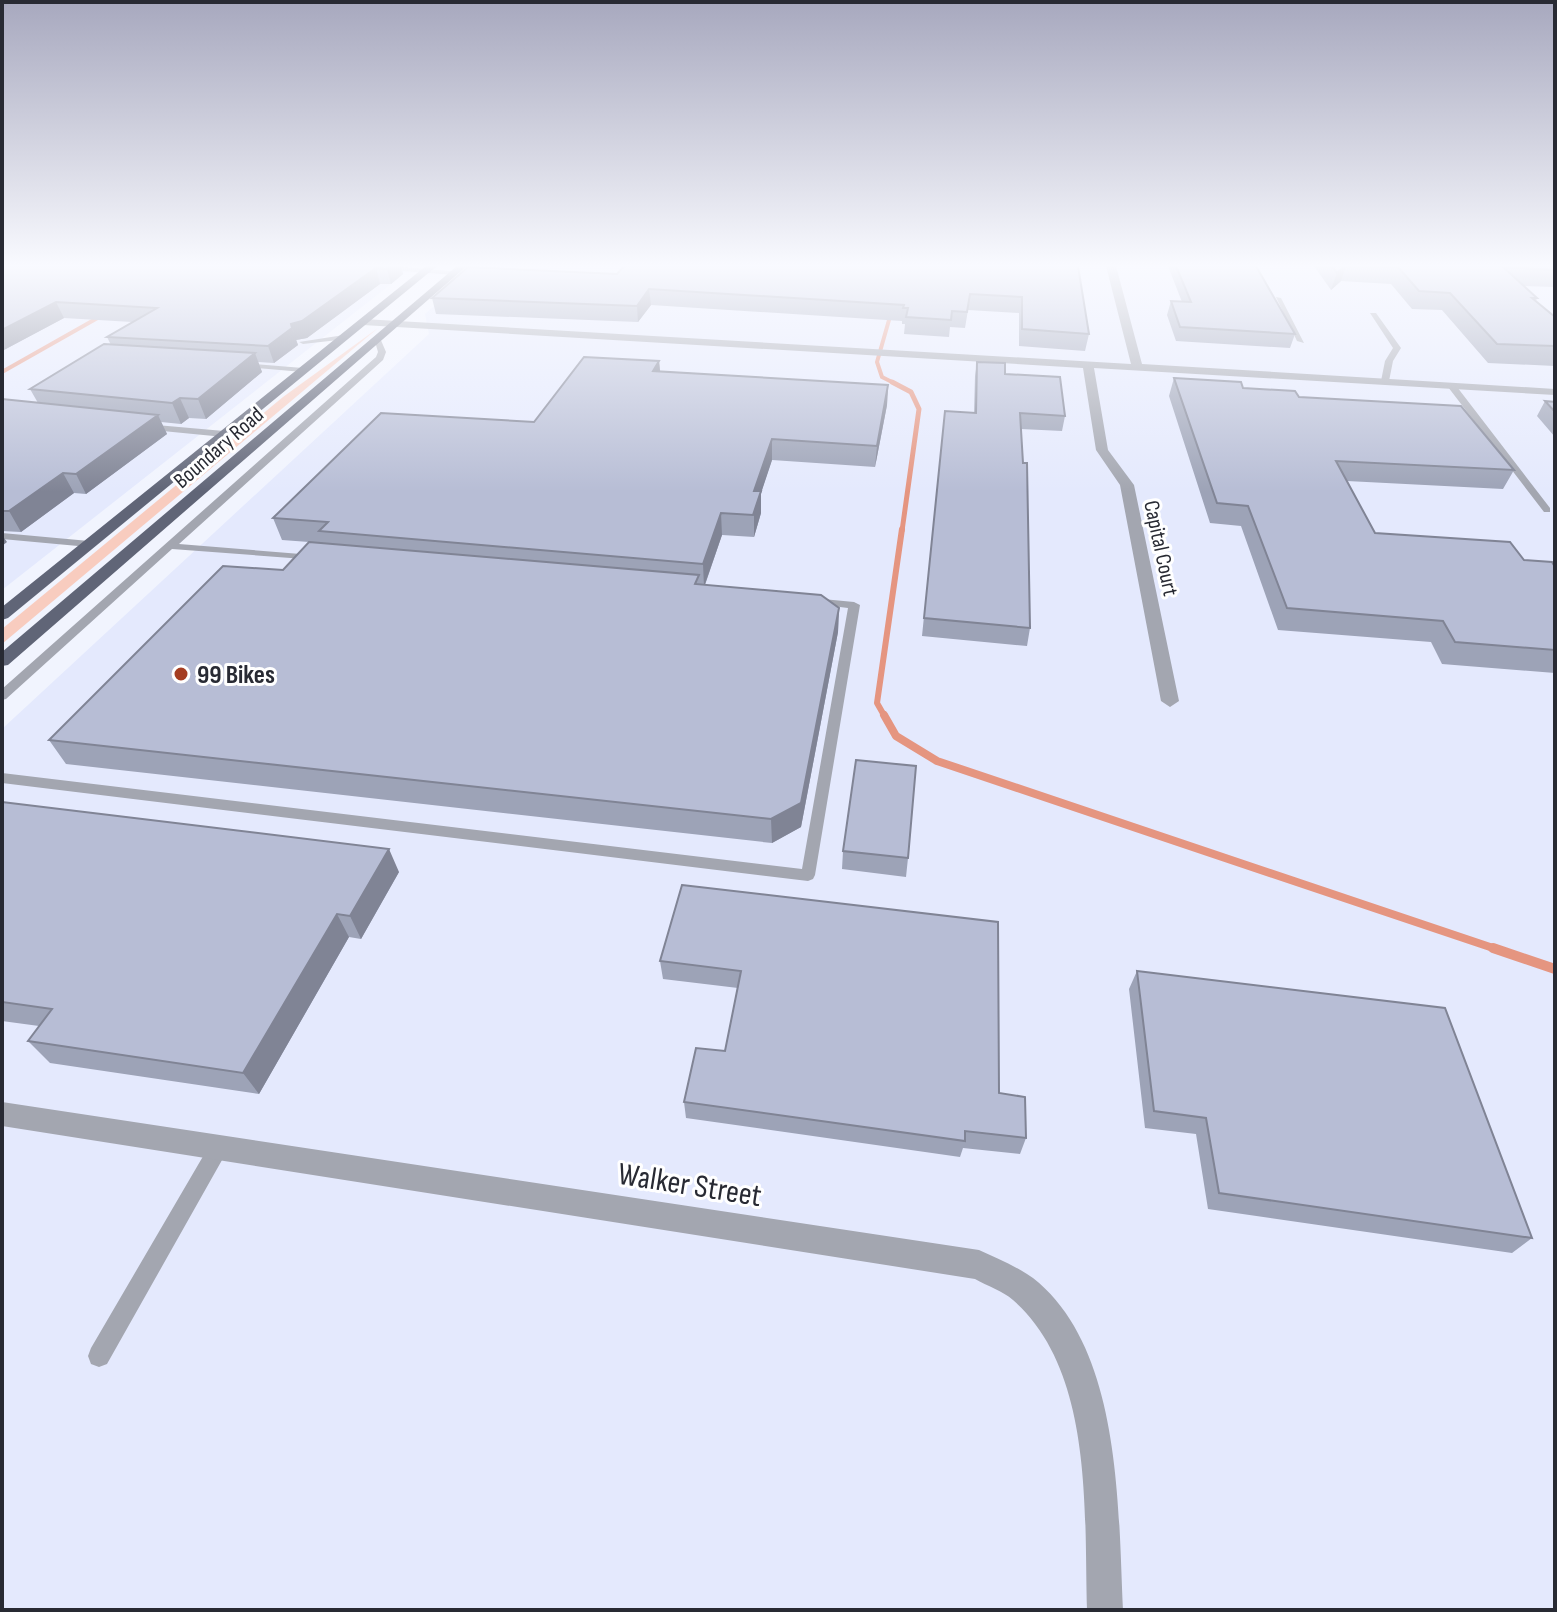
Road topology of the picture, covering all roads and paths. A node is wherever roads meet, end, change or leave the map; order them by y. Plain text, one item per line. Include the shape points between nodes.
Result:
1 (309, 341) edge
2 (339, 341) edge
3 (376, 341) edge
4 (378, 341) edge
5 (697, 341) edge
6 (1131, 341) edge
7 (1392, 341) edge
8 (327, 351) junction
9 (228, 364) edge
10 (1088, 364) junction
11 (1137, 366) junction
12 (303, 370) junction
13 (1385, 381) junction
14 (1451, 385) junction
15 (1555, 392) edge
16 (139, 426) edge
17 (224, 434) junction
18 (1547, 510) dead end
19 (2, 536) edge
20 (89, 544) junction
21 (170, 546) junction
22 (333, 560) edge
23 (791, 599) edge
24 (2, 615) edge
25 (2, 661) edge
26 (2, 696) edge
27 (1170, 701) dead end
28 (2, 778) edge
29 (2, 1114) edge
30 (219, 1147) junction
31 (99, 1356) dead end
32 (1105, 1610) edge

1 - 8 lane via 303,342
2 - 8 main road, Boundary Road
3 - 25 main road, Boundary Road
4 - 21 lane via 380,358
5 - 10 street
6 - 11 street
7 - 13 lane via 1397,348
8 - 12 main road, Boundary Road
9 - 12 lane
10 - 11 street
10 - 27 street, Capital Court via 1102,450 1127,485
11 - 13 street
12 - 17 main road, Boundary Road
13 - 14 street
14 - 15 street
14 - 18 lane
16 - 17 lane
17 - 20 main road, Boundary Road
19 - 20 lane
20 - 24 main road, Boundary Road
21 - 22 lane
21 - 26 lane
23 - 28 lane via 854,605 808,875
29 - 30 street, Walker Street
30 - 31 lane
30 - 32 street, Walker Street via 979,1265 1001,1273 1028,1290 1049,1313 1081,1379 1095,1446

